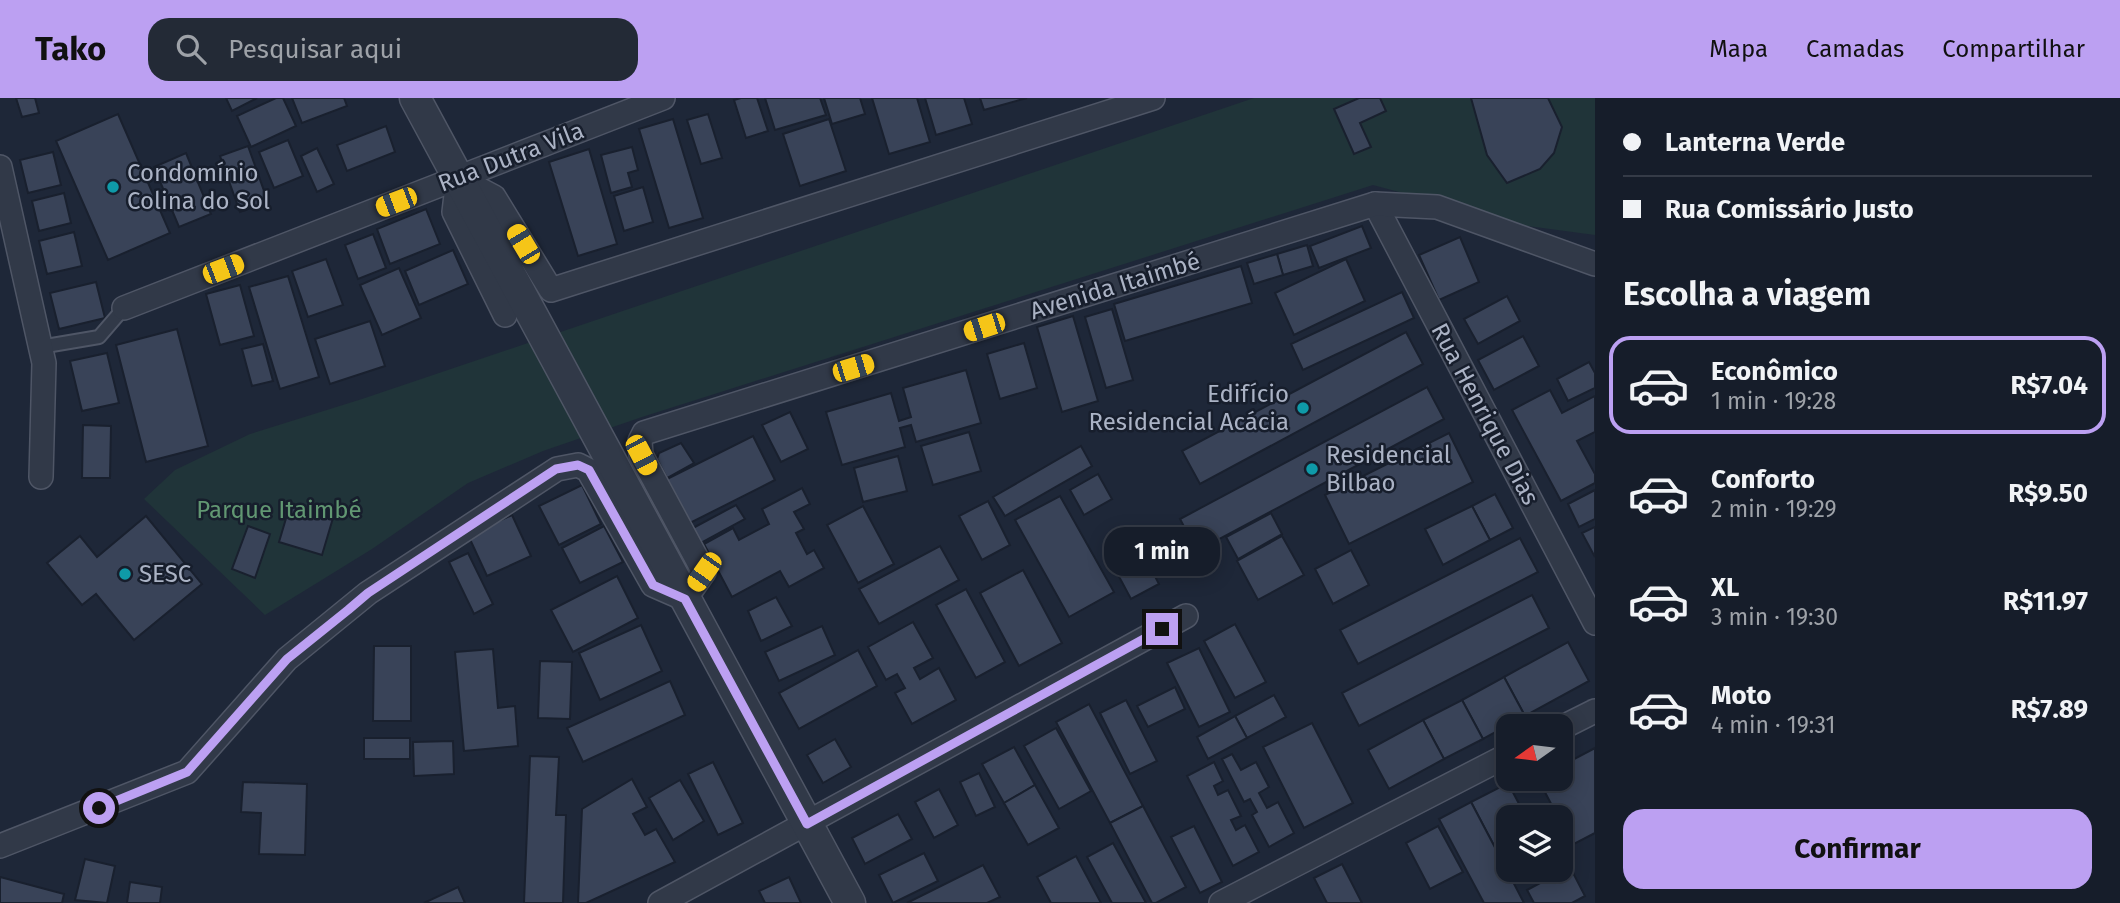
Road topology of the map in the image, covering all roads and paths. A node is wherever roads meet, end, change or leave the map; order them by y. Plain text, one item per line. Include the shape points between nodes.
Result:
1 (415, 98) edge
2 (663, 98) edge
3 (1153, 98) edge
4 (0, 167) edge
5 (458, 178) junction
6 (1375, 204) junction
7 (1595, 264) edge
8 (124, 308) joint
9 (505, 315) dead end
10 (40, 346) junction
11 (41, 477) dead end
12 (685, 599) junction
13 (1186, 616) dead end
14 (1595, 623) edge
15 (1595, 711) edge
16 (1573, 722) edge
17 (1496, 761) edge
18 (807, 824) junction
19 (0, 846) edge
20 (660, 903) edge
21 (850, 903) edge
22 (1221, 903) edge

1 - 5 street
2 - 5 street, Rua Dutra Vila
3 - 5 street via 551,290 494,197
4 - 10 street
5 - 8 street, Rua Dutra Vila
5 - 9 street via 454,212
5 - 12 street
6 - 7 street, Avenida Itaimbé via 1437,207
6 - 12 street, Avenida Itaimbé via 645,433 641,455 704,572
6 - 14 street, Rua Henrique Dias
8 - 10 lane via 99,337
10 - 11 street via 44,363
12 - 18 street
12 - 19 street via 653,585 589,470 578,465 556,469 368,593 287,659 187,772
13 - 18 street
15 - 16 street
17 - 22 street
18 - 20 street
18 - 21 street

